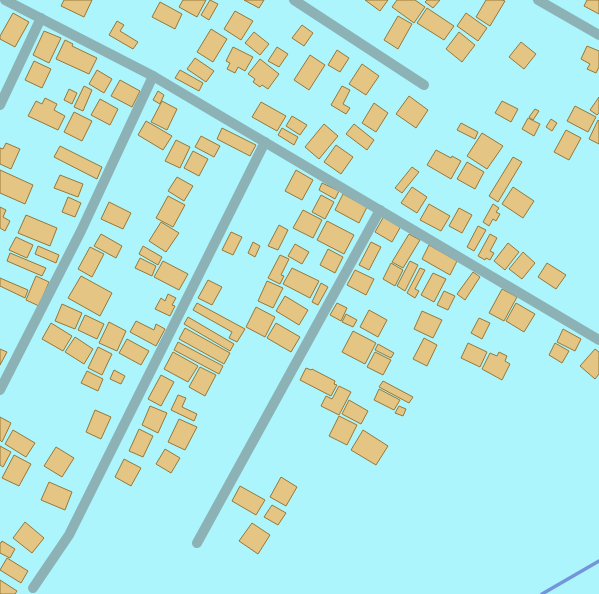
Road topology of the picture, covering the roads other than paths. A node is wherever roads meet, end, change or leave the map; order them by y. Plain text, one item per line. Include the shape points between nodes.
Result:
1 (5, 0) edge
2 (294, 0) edge
3 (538, 0) edge
4 (41, 18) junction
5 (599, 34) edge
6 (153, 76) junction
7 (424, 85) dead end
8 (0, 105) edge
9 (265, 142) junction
10 (380, 210) junction
11 (599, 340) edge
12 (0, 390) edge
13 (197, 543) dead end
14 (33, 588) dead end

1 - 4 street
2 - 7 street
3 - 5 street
4 - 6 street
4 - 8 street
6 - 9 street
6 - 12 street via 81,231
9 - 10 street
9 - 14 street via 69,535
10 - 11 street
10 - 13 street

